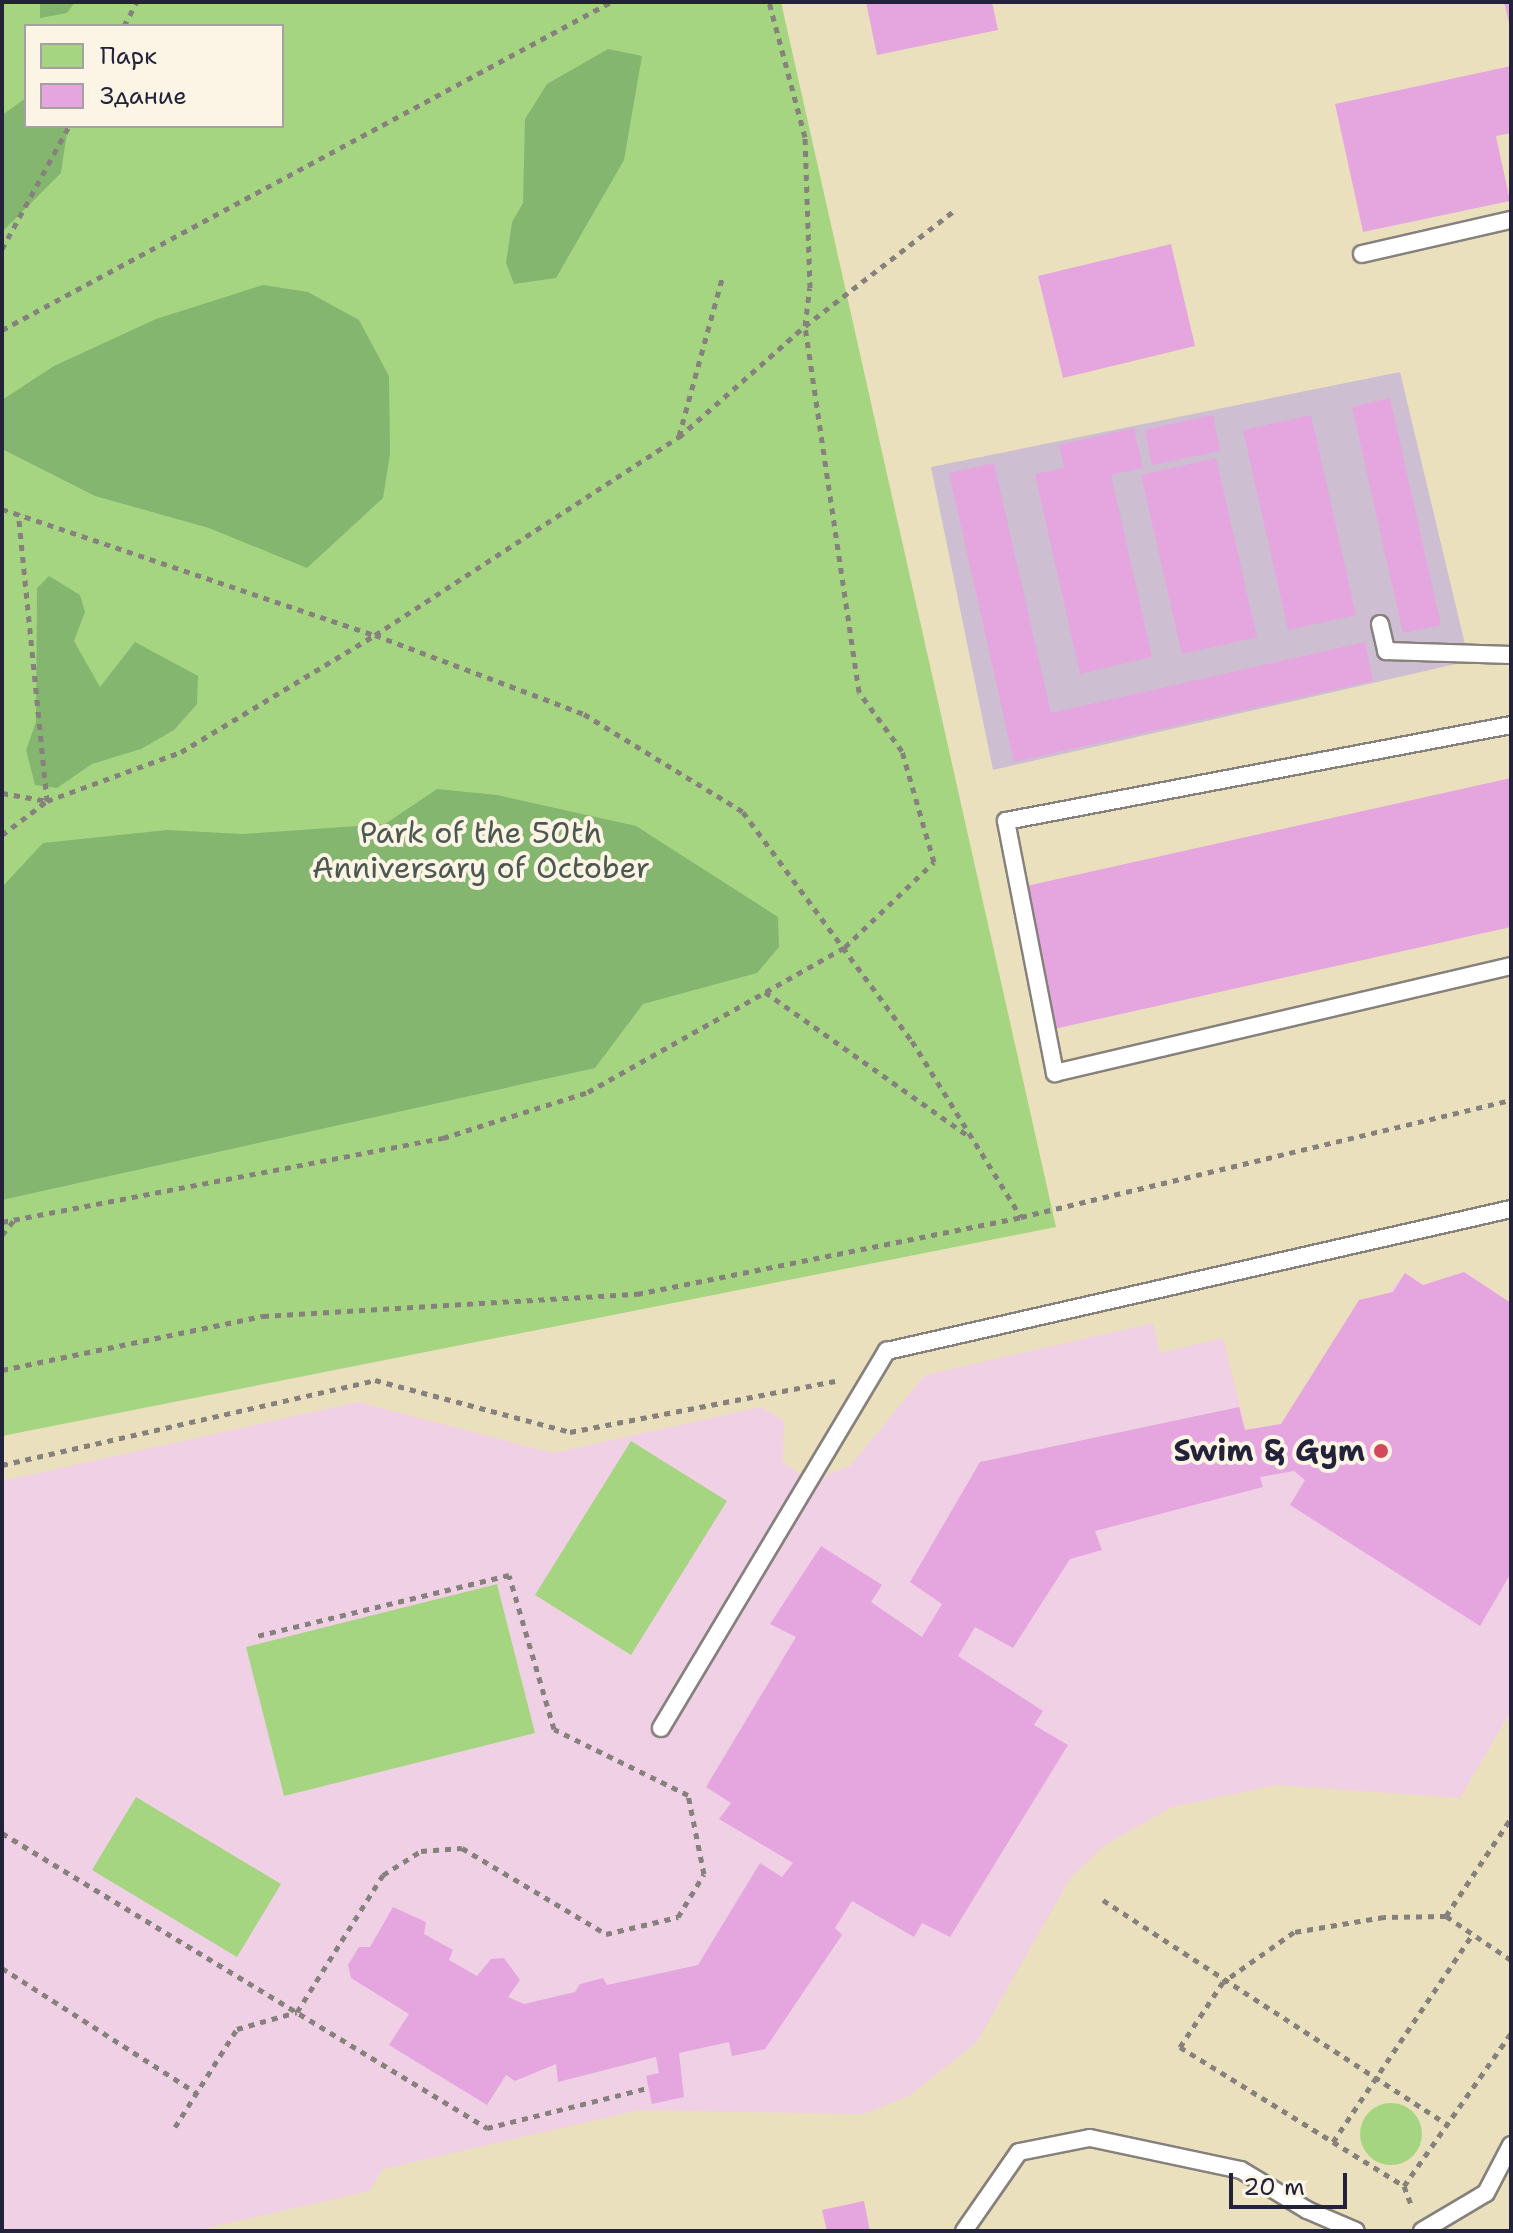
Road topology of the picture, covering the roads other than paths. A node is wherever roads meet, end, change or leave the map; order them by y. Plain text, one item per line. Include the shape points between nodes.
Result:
1 (1511, 220) edge
2 (1362, 254) dead end
3 (1380, 624) dead end
4 (1511, 655) edge
5 (1511, 725) edge
6 (1511, 966) edge
7 (1511, 1209) edge
8 (661, 1728) dead end
9 (1511, 2145) edge
10 (964, 2231) edge
11 (1356, 2231) edge
12 (1422, 2231) edge

1 - 2 lane
3 - 4 lane via 1386,651
5 - 6 lane via 1006,821 1055,1073
7 - 8 lane via 887,1351
9 - 12 lane via 1486,2193
10 - 11 lane via 1019,2152 1090,2138 1241,2170 1307,2210

